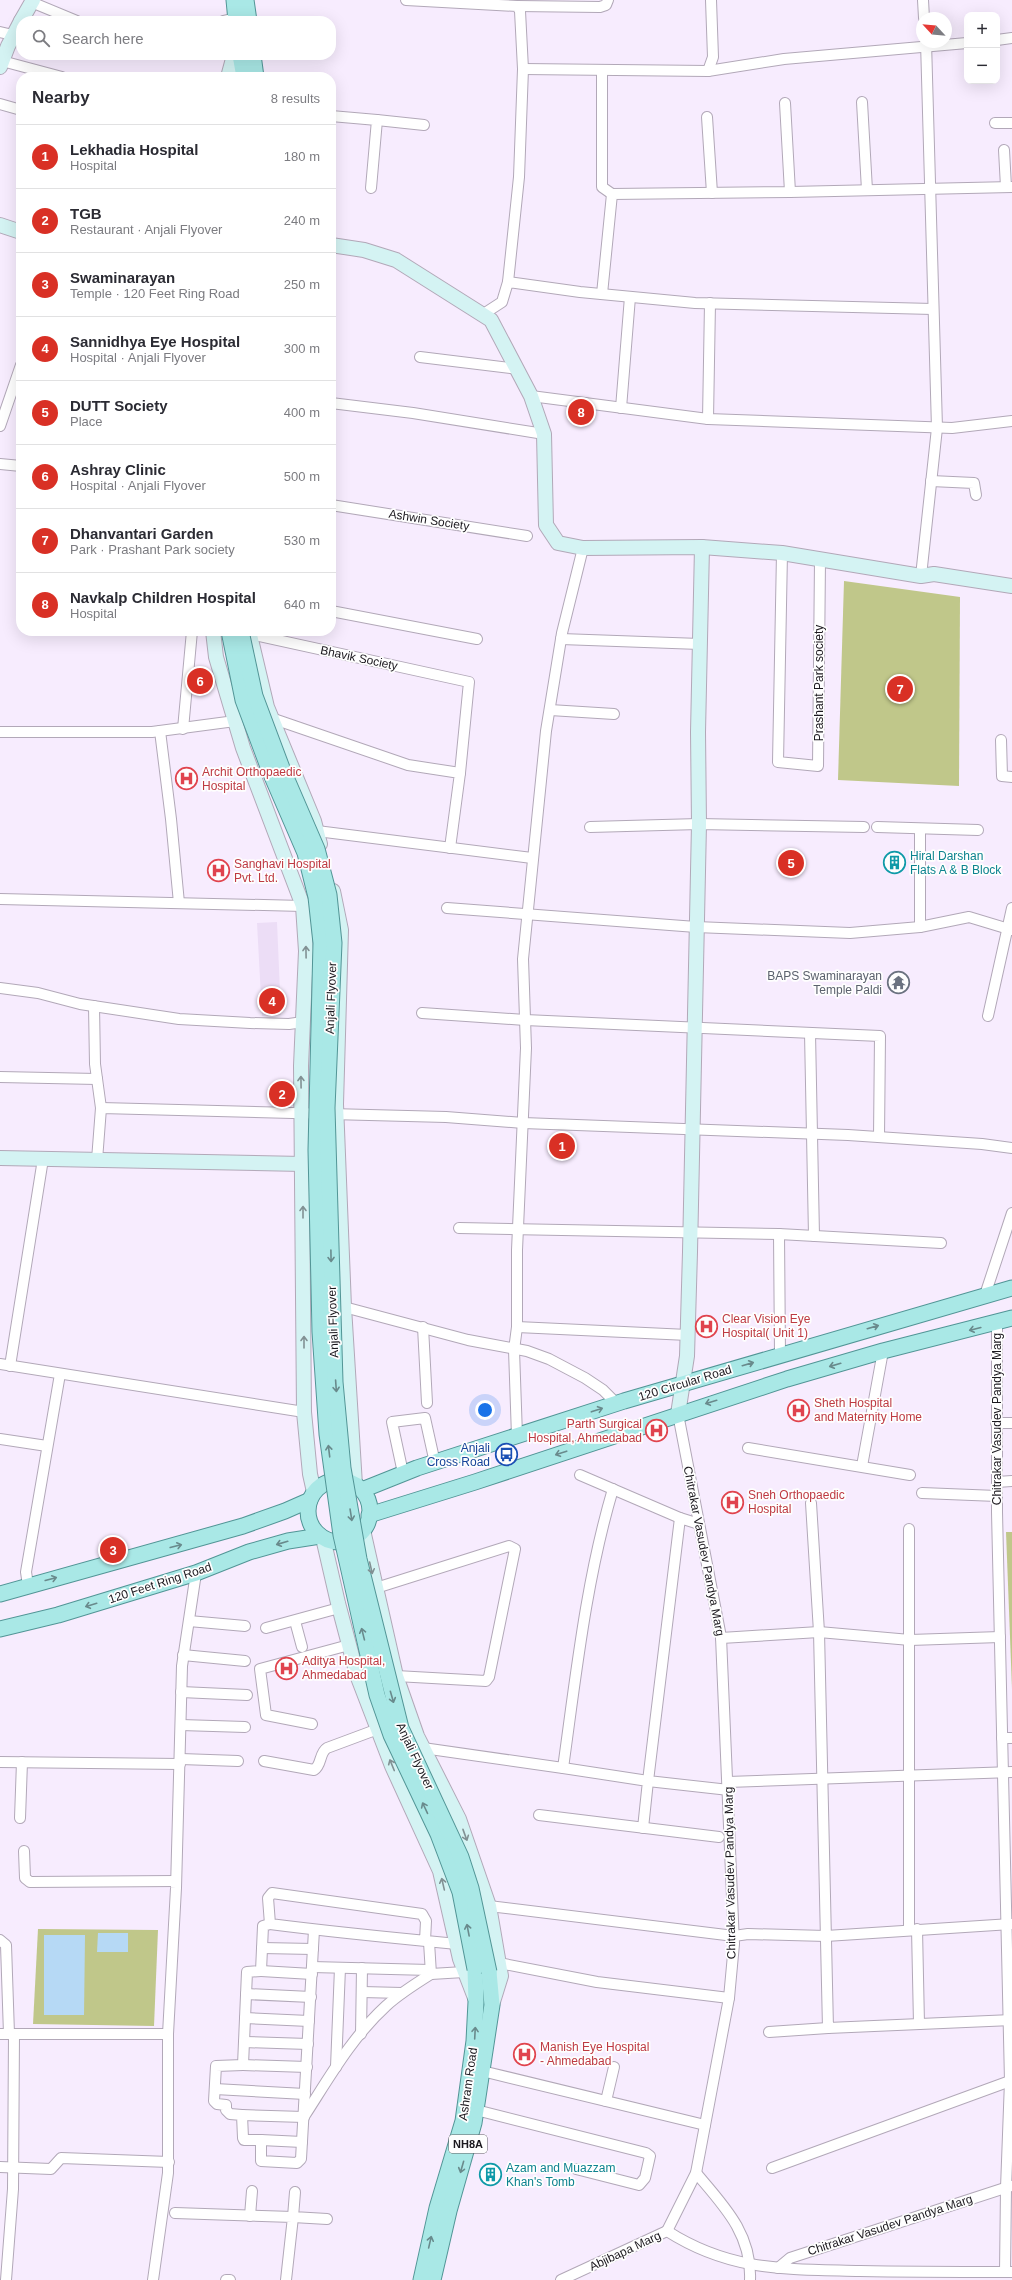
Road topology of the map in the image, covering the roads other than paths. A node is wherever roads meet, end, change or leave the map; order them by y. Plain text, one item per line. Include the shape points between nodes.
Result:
1 (234, 0) edge
2 (246, 0) edge
3 (406, 0) edge
4 (608, 0) edge
5 (711, 0) edge
6 (923, 0) edge
7 (32, 1) edge
8 (517, 6) junction
9 (924, 12) edge
10 (24, 16) edge
11 (66, 16) edge
12 (236, 16) edge
13 (238, 16) edge
14 (16, 26) edge
15 (7, 34) edge
16 (1012, 38) edge
17 (1000, 40) edge
18 (964, 43) edge
19 (952, 44) edge
20 (916, 46) edge
21 (926, 48) edge
22 (233, 60) edge
23 (249, 60) edge
24 (1, 64) edge
25 (522, 69) junction
26 (602, 70) junction
27 (708, 71) junction
28 (39, 72) edge
29 (229, 72) edge
30 (251, 72) edge
31 (862, 102) dead end
32 (786, 103) dead end
33 (0, 104) edge
34 (16, 109) edge
35 (336, 116) edge
36 (707, 117) dead end
37 (377, 120) junction
38 (995, 123) dead end
39 (1012, 123) edge
40 (424, 125) dead end
41 (1004, 150) dead end
42 (1009, 187) edge
43 (371, 188) dead end
44 (929, 189) junction
45 (866, 190) junction
46 (790, 192) junction
47 (712, 193) junction
48 (612, 194) junction
49 (0, 225) edge
50 (16, 230) edge
51 (336, 246) edge
52 (508, 282) junction
53 (602, 294) junction
54 (630, 297) junction
55 (710, 303) junction
56 (933, 309) junction
57 (482, 315) junction
58 (420, 357) dead end
59 (518, 370) junction
60 (16, 380) edge
61 (531, 396) junction
62 (336, 404) edge
63 (621, 408) junction
64 (708, 419) junction
65 (1012, 421) edge
66 (0, 426) edge
67 (937, 428) junction
68 (544, 434) junction
69 (0, 464) edge
70 (16, 466) edge
71 (931, 481) junction
72 (976, 495) dead end
73 (336, 506) edge
74 (527, 536) dead end
75 (702, 547) junction
76 (583, 548) junction
77 (782, 553) junction
78 (820, 560) junction
79 (921, 576) junction
80 (1012, 586) edge
81 (336, 612) edge
82 (192, 636) edge
83 (214, 636) edge
84 (230, 636) edge
85 (248, 636) edge
86 (248, 636) edge
87 (265, 636) edge
88 (478, 639) dead end
89 (561, 639) junction
90 (700, 644) junction
91 (550, 710) junction
92 (614, 714) dead end
93 (271, 718) junction
94 (235, 721) junction
95 (183, 729) junction
96 (160, 731) junction
97 (0, 732) edge
98 (1001, 740) dead end
99 (460, 772) junction
100 (1012, 777) edge
101 (699, 824) junction
102 (590, 827) dead end
103 (864, 827) dead end
104 (877, 827) dead end
105 (920, 829) junction
106 (978, 830) dead end
107 (317, 831) junction
108 (450, 848) junction
109 (532, 858) junction
110 (0, 899) edge
111 (178, 903) junction
112 (303, 906) junction
113 (447, 908) dead end
114 (1012, 908) edge
115 (527, 913) junction
116 (696, 927) junction
117 (920, 927) junction
118 (1010, 929) edge
119 (0, 988) edge
120 (94, 1006) junction
121 (422, 1013) dead end
122 (988, 1016) dead end
123 (525, 1020) junction
124 (303, 1022) junction
125 (694, 1028) junction
126 (810, 1033) junction
127 (0, 1077) edge
128 (97, 1079) junction
129 (101, 1108) junction
130 (302, 1114) junction
131 (337, 1114) junction
132 (523, 1123) junction
133 (692, 1129) junction
134 (811, 1134) junction
135 (879, 1137) junction
136 (1012, 1148) edge
137 (0, 1158) edge
138 (43, 1159) junction
139 (97, 1160) junction
140 (303, 1164) junction
141 (1012, 1213) edge
142 (459, 1228) dead end
143 (518, 1228) junction
144 (690, 1234) junction
145 (779, 1234) junction
146 (814, 1236) junction
147 (941, 1243) dead end
148 (1012, 1288) edge
149 (985, 1295) junction
150 (344, 1307) junction
151 (1012, 1318) edge
152 (997, 1323) junction
153 (423, 1327) junction
154 (517, 1327) junction
155 (688, 1335) junction
156 (514, 1350) junction
157 (883, 1351) junction
158 (780, 1355) junction
159 (5, 1365) edge
160 (60, 1374) junction
161 (681, 1384) junction
162 (616, 1403) junction
163 (427, 1404) dead end
164 (304, 1412) junction
165 (678, 1414) junction
166 (1012, 1423) edge
167 (996, 1424) junction
168 (517, 1436) junction
169 (0, 1439) edge
170 (47, 1446) junction
171 (748, 1448) dead end
172 (435, 1463) junction
173 (862, 1466) junction
174 (403, 1473) junction
175 (580, 1475) dead end
176 (910, 1475) dead end
177 (1012, 1481) edge
178 (997, 1482) junction
179 (358, 1488) junction
180 (613, 1489) junction
181 (922, 1494) dead end
182 (312, 1496) junction
183 (997, 1496) junction
184 (811, 1503) dead end
185 (369, 1515) junction
186 (680, 1518) junction
187 (699, 1524) junction
188 (909, 1529) dead end
189 (362, 1530) junction
190 (322, 1537) junction
191 (196, 1573) junction
192 (28, 1585) junction
193 (376, 1588) junction
194 (0, 1594) edge
195 (339, 1608) junction
196 (295, 1621) junction
197 (188, 1622) junction
198 (245, 1626) dead end
199 (266, 1628) dead end
200 (0, 1629) edge
201 (819, 1632) junction
202 (1000, 1637) junction
203 (721, 1638) junction
204 (910, 1640) junction
205 (349, 1645) junction
206 (302, 1646) dead end
207 (183, 1655) junction
208 (245, 1661) dead end
209 (396, 1676) junction
210 (182, 1692) junction
211 (247, 1695) dead end
212 (312, 1724) dead end
213 (181, 1725) junction
214 (245, 1727) dead end
215 (378, 1729) junction
216 (1002, 1738) junction
217 (1012, 1738) edge
218 (423, 1748) junction
219 (180, 1761) junction
220 (238, 1761) dead end
221 (0, 1762) edge
222 (22, 1762) junction
223 (264, 1762) dead end
224 (563, 1768) junction
225 (1007, 1772) edge
226 (910, 1777) junction
227 (822, 1779) junction
228 (648, 1781) junction
229 (729, 1786) junction
230 (539, 1816) dead end
231 (20, 1818) dead end
232 (643, 1828) junction
233 (718, 1837) dead end
234 (24, 1851) dead end
235 (176, 1881) junction
236 (489, 1906) junction
237 (270, 1924) junction
238 (1009, 1924) edge
239 (913, 1929) junction
240 (314, 1930) junction
241 (734, 1936) junction
242 (826, 1936) junction
243 (0, 1940) edge
244 (427, 1941) junction
245 (457, 1944) junction
246 (262, 1948) junction
247 (313, 1949) junction
248 (340, 1968) junction
249 (362, 1968) junction
250 (482, 1969) junction
251 (312, 1970) junction
252 (261, 1971) junction
253 (430, 1972) junction
254 (362, 1992) junction
255 (402, 1993) junction
256 (246, 1994) junction
257 (310, 1997) junction
258 (729, 1998) junction
259 (476, 2002) joint
260 (492, 2005) joint
261 (245, 2018) junction
262 (309, 2020) junction
263 (1010, 2020) edge
264 (919, 2024) junction
265 (828, 2028) junction
266 (769, 2032) dead end
267 (8, 2034) edge
268 (168, 2034) junction
269 (361, 2034) junction
270 (244, 2042) junction
271 (308, 2044) junction
272 (243, 2065) junction
273 (307, 2067) junction
274 (336, 2067) junction
275 (614, 2067) dead end
276 (482, 2071) junction
277 (1010, 2081) junction
278 (215, 2089) junction
279 (305, 2094) junction
280 (606, 2101) junction
281 (476, 2110) junction
282 (242, 2114) junction
283 (304, 2117) junction
284 (705, 2125) junction
285 (261, 2140) junction
286 (302, 2142) junction
287 (169, 2162) junction
288 (0, 2167) edge
289 (13, 2168) junction
290 (772, 2168) dead end
291 (576, 2169) dead end
292 (696, 2173) junction
293 (1009, 2187) edge
294 (252, 2192) dead end
295 (295, 2192) dead end
296 (175, 2213) dead end
297 (250, 2216) junction
298 (293, 2217) junction
299 (327, 2219) dead end
300 (667, 2232) junction
301 (751, 2265) junction
302 (778, 2268) junction
303 (1009, 2272) edge
304 (933, 2276) edge
305 (986, 2276) edge
306 (6, 2280) edge
307 (153, 2280) edge
308 (226, 2280) edge
309 (230, 2280) edge
310 (286, 2280) edge
311 (421, 2280) edge
312 (433, 2280) edge
313 (561, 2280) edge
314 (750, 2280) edge

1 - 12 main road
2 - 13 main road
3 - 8 street
4 - 8 street via 606,5 600,7
5 - 27 street via 713,57
6 - 9 street
7 - 10 street
7 - 11 street
8 - 25 street via 520,11
14 - 15 street
15 - 24 street
16 - 17 street
18 - 19 street
20 - 27 street via 784,59
21 - 44 street
22 - 29 street
23 - 30 main road
24 - 28 street
25 - 26 street
25 - 52 street via 519,177
26 - 27 street
26 - 48 street via 602,187
31 - 45 street
32 - 46 street
33 - 34 street
35 - 37 street
36 - 47 street
37 - 40 street
37 - 43 street
38 - 39 street
41 - 42 street
42 - 44 street
44 - 45 street
44 - 56 street
45 - 46 street
46 - 47 street
47 - 48 street
48 - 53 street
49 - 50 street
51 - 57 street via 364,250 396,260
52 - 53 street
52 - 57 street via 502,302
53 - 54 street
54 - 55 street
54 - 63 street
55 - 56 street
55 - 64 street
56 - 67 street
57 - 59 street via 491,320
58 - 59 street
59 - 61 street
60 - 66 street
61 - 63 street
61 - 68 street
62 - 68 street
63 - 64 street
64 - 67 street
65 - 67 street
67 - 71 street
68 - 76 street via 546,525 558,543
69 - 70 street
71 - 72 street via 974,484
71 - 79 street
73 - 74 street, Ashwin Society
75 - 76 street
75 - 77 street
75 - 90 street
76 - 89 street
77 - 78 street
77 - 78 street, Prashant Park society via 778,762 818,766
78 - 79 street
79 - 80 street via 934,574
81 - 88 street
82 - 95 street
83 - 94 street via 216,657
250 -> 84 main road, Anjali Flyover, bridge via 460,1892 438,1834 391,1735 377,1695 341,1535 327,1434 321,1355 316,1150 321,943 316,897 305,853 270,772 243,700
85 -> 250 main road, Anjali Flyover, bridge via 255,696 282,768 317,849 329,895 334,943 327,1108 335,1382 343,1468 359,1559 401,1728 462,1857 471,1888
86 - 93 street
87 - 99 street, Bhavik Society via 469,682
89 - 90 street
89 - 91 street
90 - 101 street
91 - 92 street
91 - 109 street
93 - 94 street
93 - 99 street via 408,765
93 - 107 street
94 - 95 street
94 - 112 street
95 - 96 street
96 - 97 street via 106,734
96 - 111 street
98 - 100 street via 1002,776
99 - 108 street
101 - 102 street
101 - 103 street
101 - 116 street
104 - 105 street
105 - 106 street
105 - 117 street
107 - 108 street
107 - 131 street via 341,930
108 - 109 street
109 - 115 street
110 - 111 street
111 - 112 street
124 -> 112 street via 306,951
113 - 115 street
114 - 118 street
115 - 116 street
115 - 123 street via 523,959
116 - 117 street via 850,933
116 - 125 street
117 - 118 street via 969,917
118 - 122 street
119 - 120 street via 38,993
120 - 124 street via 179,1019 289,1024
120 - 128 street
121 - 123 street
123 - 125 street
123 - 132 street
130 -> 124 street
125 - 126 street
125 - 133 street
126 - 134 street
126 - 135 street via 880,1036
127 - 128 street
128 - 129 street
129 - 130 street
129 - 139 street
130 - 131 street
130 - 140 street
131 - 132 street
131 - 150 street
132 - 133 street
132 - 143 street
133 - 134 street
133 - 144 street
134 - 135 street
134 - 146 street
135 - 136 street
137 - 138 street
138 - 139 street
138 - 159 street
139 - 140 street
164 -> 140 street
141 - 149 street
142 - 143 street
143 - 144 street
143 - 154 street
144 - 145 street
144 - 155 street
145 - 146 street
145 - 158 street
146 - 147 street
148 - 149 main road, 120 Circular Road
158 -> 149 main road, 120 Circular Road
150 - 153 street
150 - 179 street
151 - 152 main road
152 -> 157 main road
152 - 167 street, Chitrakar Vasudev Pandya Marg
153 - 156 street
153 - 163 street
154 - 155 street
154 - 156 street
155 - 161 street
156 - 162 street via 527,1351 549,1359 603,1390
156 - 168 street
157 -> 165 main road via 787,1378
157 - 173 street
161 -> 158 main road, 120 Circular Road
159 - 160 street
160 - 164 street
160 - 170 street
161 - 162 main road, 120 Circular Road
161 - 165 street
168 -> 162 main road, 120 Circular Road
164 - 182 street
165 -> 185 main road
165 - 187 street, Chitrakar Vasudev Pandya Marg
166 - 167 street
167 - 178 street, Chitrakar Vasudev Pandya Marg
168 - 172 main road, 120 Circular Road
169 - 170 street
170 - 192 street via 26,1572
171 - 173 street
172 - 174 main road, 120 Circular Road
172 - 174 street via 425,1418 392,1422
173 - 176 street
174 - 179 main road, 120 Circular Road
175 - 180 street
177 - 178 street
178 - 183 street, Chitrakar Vasudev Pandya Marg
179 - 182 main road via 347,1481 329,1482
179 - 185 main road via 368,1502
180 - 186 street
180 - 224 street via 601,1530 588,1594
181 - 183 street
182 - 190 main road via 308,1510 309,1519 313,1528
192 -> 182 main road via 236,1528 285,1512
183 - 202 street, Chitrakar Vasudev Pandya Marg
184 - 201 street
185 - 189 main road
186 - 187 street
186 - 228 street
187 - 203 street, Chitrakar Vasudev Pandya Marg
188 - 204 street
189 - 190 main road via 353,1538 341,1542
189 -> 193 street
190 -> 191 main road, 120 Feet Ring Road via 249,1552
190 - 195 street
191 - 197 street
191 -> 200 main road, 120 Feet Ring Road via 58,1615
192 - 194 main road
193 - 209 street
193 - 209 street via 509,1546 515,1550 486,1681
195 - 196 street
195 - 205 street
196 - 199 street
196 - 206 street
197 - 198 street
197 - 207 street
201 - 203 street
201 - 204 street
201 - 227 street
202 - 204 street
202 - 216 street, Chitrakar Vasudev Pandya Marg
203 - 229 street, Chitrakar Vasudev Pandya Marg
204 - 226 street
205 - 212 street via 260,1669 266,1715
205 - 215 street via 357,1675
207 - 208 street
207 - 210 street
209 - 218 street
210 - 211 street
210 - 213 street
213 - 214 street
213 - 219 street
215 - 223 street via 327,1748 314,1770
245 -> 215 street via 440,1871
216 - 217 street
216 - 225 street, Chitrakar Vasudev Pandya Marg
218 - 224 street
218 -> 236 street via 459,1819
219 - 220 street
219 - 222 street
219 - 235 street
221 - 222 street
222 - 231 street
224 - 228 street
225 - 226 street
225 - 238 street, Chitrakar Vasudev Pandya Marg
226 - 227 street
226 - 239 street
227 - 229 street
227 - 242 street
228 - 229 street
228 - 232 street
229 - 241 street, Chitrakar Vasudev Pandya Marg
230 - 232 street
232 - 233 street
234 - 235 street via 25,1878 30,1882
235 - 268 street
236 - 241 street
236 - 250 street
237 - 240 street
237 - 244 street via 268,1898 272,1893 422,1914 426,1921
237 - 246 street via 263,1926
238 - 239 street
238 - 263 street, Chitrakar Vasudev Pandya Marg
239 - 242 street
239 - 264 street
240 - 244 street
240 - 247 street
241 - 242 street
241 - 258 street, Chitrakar Vasudev Pandya Marg
242 - 265 street
243 - 267 street via 6,1945
244 - 245 street
244 - 253 street
245 - 250 street
246 - 247 street
246 - 252 street
247 - 251 street
248 - 249 street
248 - 251 street
248 - 274 street
249 - 253 street
249 - 254 street
250 - 253 street
250 - 258 street
250 - 259 main road, Anjali Flyover
250 - 260 main road, Anjali Flyover / NH8A
251 - 252 street
251 - 257 street
252 - 256 street via 247,1972
253 - 255 street
254 - 255 street
254 - 269 street
255 - 269 street via 385,2007
256 - 257 street
256 - 261 street
257 - 262 street
258 - 284 street, Chitrakar Vasudev Pandya Marg
311 -> 259 main road, Ashram Road via 463,2121 474,2041
260 - 276 main road, Ashram Road / NH8A
261 - 262 street
261 - 270 street
262 - 271 street
263 - 264 street
263 - 277 street, Chitrakar Vasudev Pandya Marg
264 - 265 street
265 - 266 street
267 - 268 street
267 - 289 street
268 - 287 street
269 - 274 street
270 - 271 street
270 - 272 street
271 - 273 street
272 - 273 street
272 - 278 street via 216,2066
273 - 279 street
274 - 283 street
275 - 280 street
276 - 280 street
276 - 281 main road, Ashram Road / NH8A
277 - 290 street
277 - 293 street, Chitrakar Vasudev Pandya Marg
278 - 279 street
278 - 282 street via 215,2102 226,2105 226,2110 230,2114
279 - 283 street
280 - 284 street
281 - 291 street via 650,2156 645,2178 639,2185
281 -> 312 main road, Ashram Road / NH8A
282 - 283 street
282 - 285 street via 243,2139
283 - 286 street
284 - 292 street, Chitrakar Vasudev Pandya Marg
285 - 286 street
285 - 286 street via 260,2160 290,2162 298,2162 301,2159
287 - 289 street via 61,2158 51,2169
287 - 307 street
288 - 289 street
289 - 306 street
292 - 300 street, Chitrakar Vasudev Pandya Marg
292 - 301 street via 730,2213 746,2244
293 - 302 street, Chitrakar Vasudev Pandya Marg via 790,2258
293 - 303 street, Chitrakar Vasudev Pandya Marg
294 - 297 street
295 - 298 street
296 - 297 street
297 - 298 street
298 - 299 street
298 - 310 street
300 - 301 street, Chitrakar Vasudev Pandya Marg via 698,2249 727,2260
300 - 313 street, Abjibapa Marg
301 - 302 street, Chitrakar Vasudev Pandya Marg
301 - 314 street
302 - 304 street, Chitrakar Vasudev Pandya Marg
303 - 305 street, Chitrakar Vasudev Pandya Marg
304 - 305 street, Chitrakar Vasudev Pandya Marg
308 - 309 street

